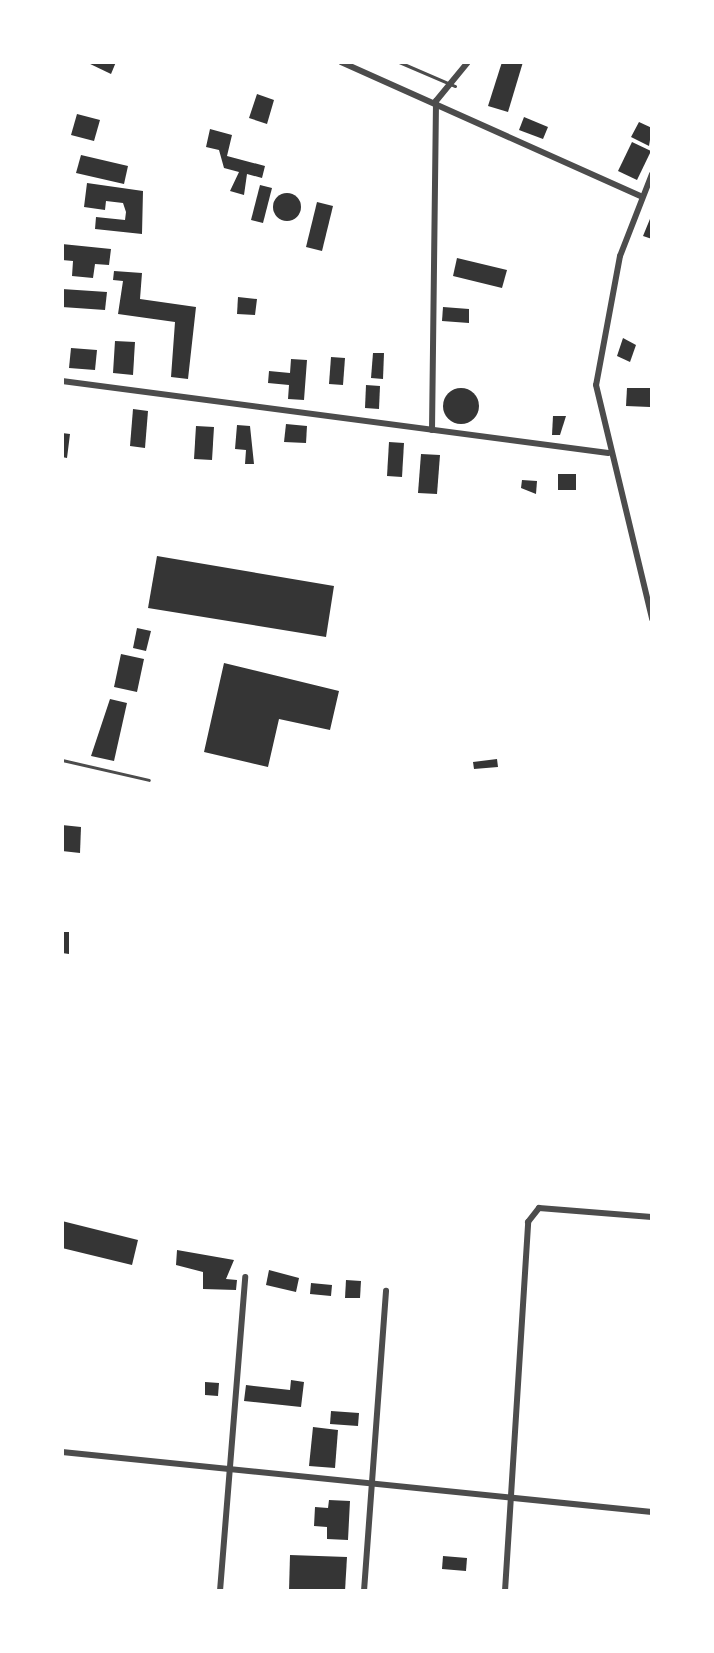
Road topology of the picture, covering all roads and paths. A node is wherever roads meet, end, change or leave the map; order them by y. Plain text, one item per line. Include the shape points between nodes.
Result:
1 (341, 62) edge
2 (399, 62) edge
3 (468, 62) edge
4 (455, 86) junction
5 (436, 101) junction
6 (652, 174) edge
7 (640, 196) junction
8 (62, 381) edge
9 (432, 430) junction
10 (608, 453) junction
11 (652, 619) edge
12 (62, 760) edge
13 (149, 780) dead end
14 (652, 1217) edge
15 (245, 1277) dead end
16 (386, 1291) dead end
17 (62, 1452) edge
18 (229, 1470) junction
19 (373, 1485) junction
20 (512, 1498) junction
21 (652, 1512) edge
22 (220, 1591) edge
23 (364, 1591) edge
24 (505, 1591) edge

1 - 5 street
2 - 4 lane
3 - 4 street
4 - 5 street
5 - 7 street
5 - 9 street
6 - 7 street
7 - 10 street via 597,360
8 - 9 street
9 - 10 street
10 - 11 street
12 - 13 lane
14 - 20 street via 539,1208 528,1222
15 - 18 street
16 - 19 street
17 - 18 street
18 - 19 street
18 - 22 street
19 - 20 street
19 - 23 street
20 - 21 street
20 - 24 street

